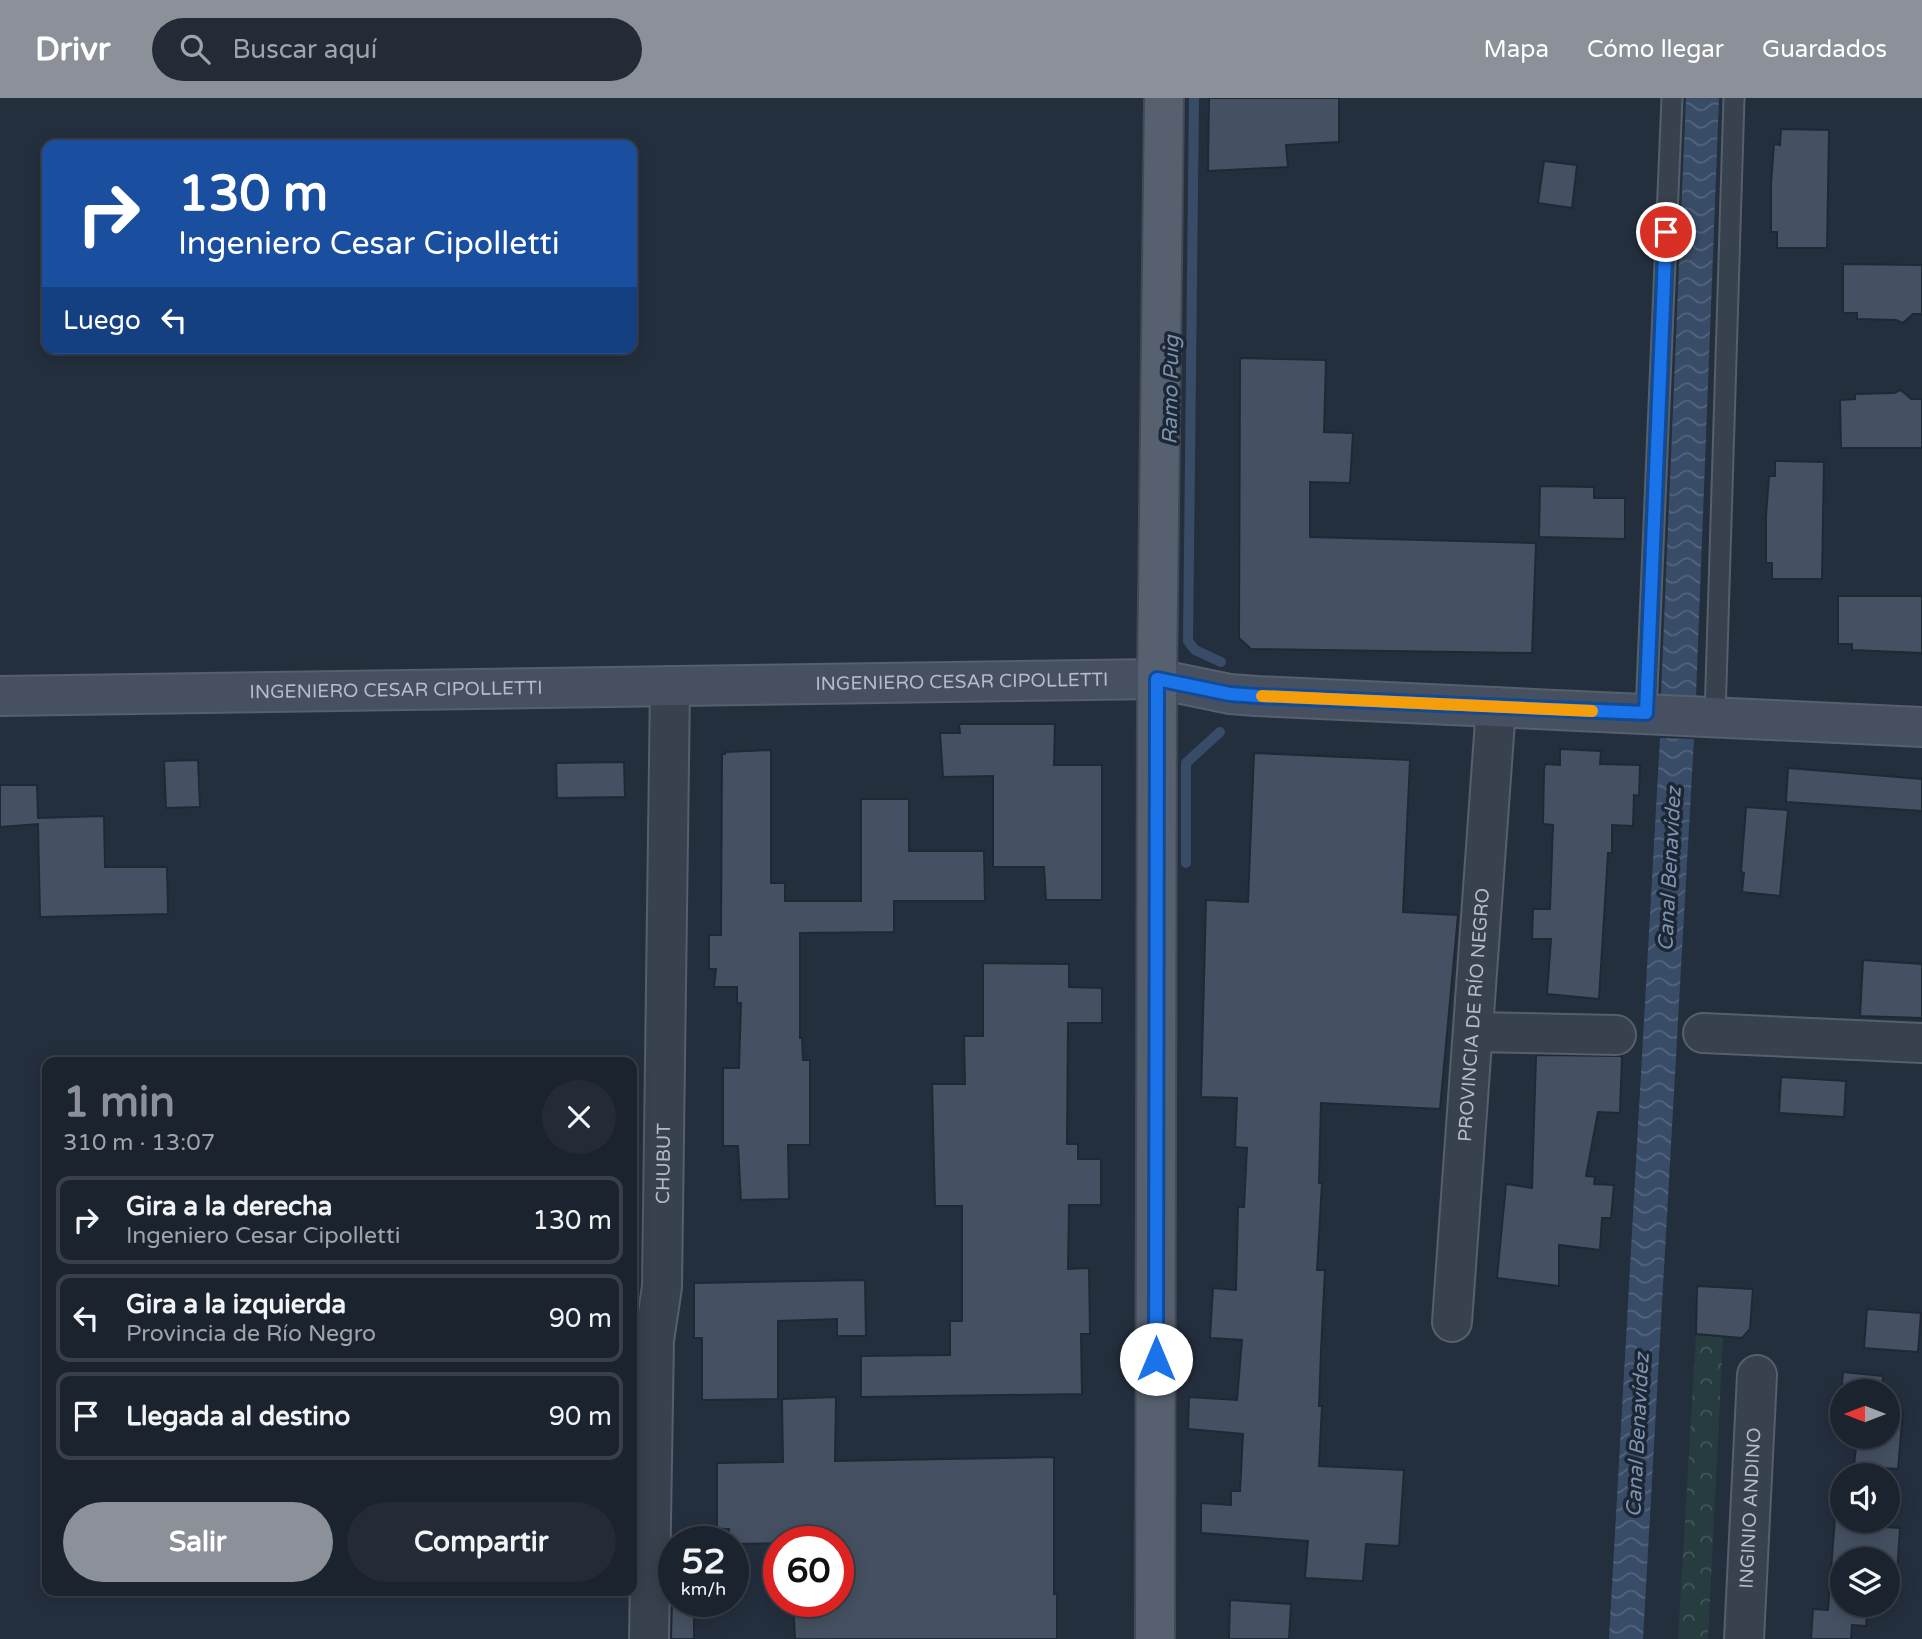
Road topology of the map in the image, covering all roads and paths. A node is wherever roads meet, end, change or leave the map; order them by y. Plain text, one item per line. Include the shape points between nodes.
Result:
1 (1164, 98) edge
2 (1672, 98) edge
3 (1734, 98) edge
4 (1157, 679) junction
5 (670, 687) junction
6 (0, 696) edge
7 (1496, 706) junction
8 (1679, 715) junction
9 (1922, 726) edge
10 (1473, 1032) junction
11 (1703, 1033) dead end
12 (1616, 1035) dead end
13 (1922, 1043) edge
14 (1452, 1322) dead end
15 (1757, 1375) dead end
16 (649, 1639) edge
17 (1155, 1639) edge
18 (1744, 1639) edge

1 - 4 main road
2 - 8 lane
3 - 8 lane
4 - 5 street, INGENIERO CESAR CIPOLLETTI
4 - 7 street, INGENIERO CESAR CIPOLLETTI via 1230,694
4 - 17 main road
5 - 6 street, INGENIERO CESAR CIPOLLETTI
5 - 16 street, CHUBUT via 662,1287 654,1340
7 - 8 street, INGENIERO CESAR CIPOLLETTI
7 - 10 street, PROVINCIA DE RÍO NEGRO
8 - 9 street, INGENIERO CESAR CIPOLLETTI
10 - 12 street
10 - 14 street, PROVINCIA DE RÍO NEGRO
11 - 13 street
15 - 18 street, INGINIO ANDINO

